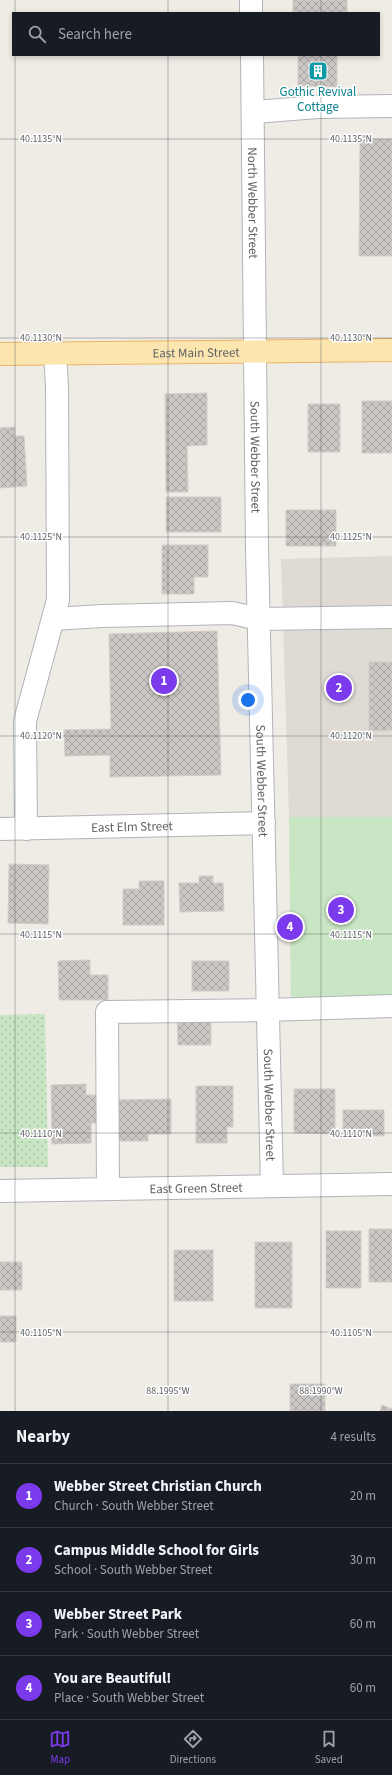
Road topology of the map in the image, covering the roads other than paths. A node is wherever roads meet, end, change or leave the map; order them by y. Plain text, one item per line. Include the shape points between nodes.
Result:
1 (251, 0) edge
2 (251, 12) edge
3 (252, 56) edge
4 (392, 106) edge
5 (254, 112) junction
6 (392, 350) edge
7 (256, 351) junction
8 (55, 353) junction
9 (0, 354) edge
10 (392, 617) edge
11 (53, 619) junction
12 (259, 619) junction
13 (264, 823) junction
14 (0, 829) edge
15 (26, 829) junction
16 (392, 1006) edge
17 (268, 1010) junction
18 (392, 1184) edge
19 (272, 1186) junction
20 (108, 1189) junction
21 (0, 1191) edge

1 - 2 street
3 - 5 street, North Webber Street
4 - 5 street via 318,107
5 - 7 street, North Webber Street
6 - 7 main road, East Main Street
7 - 8 main road, East Main Street
7 - 12 street, South Webber Street
8 - 9 main road, East Main Street
8 - 11 street via 58,600
10 - 12 street
11 - 12 street via 232,613
11 - 15 street via 25,721
12 - 13 street, South Webber Street
13 - 15 street, East Elm Street
13 - 17 street, South Webber Street
14 - 15 street, East Elm Street
16 - 17 street
17 - 19 street, South Webber Street
17 - 20 street via 107,1012
18 - 19 street, East Green Street
19 - 20 street, East Green Street
20 - 21 street, East Green Street

